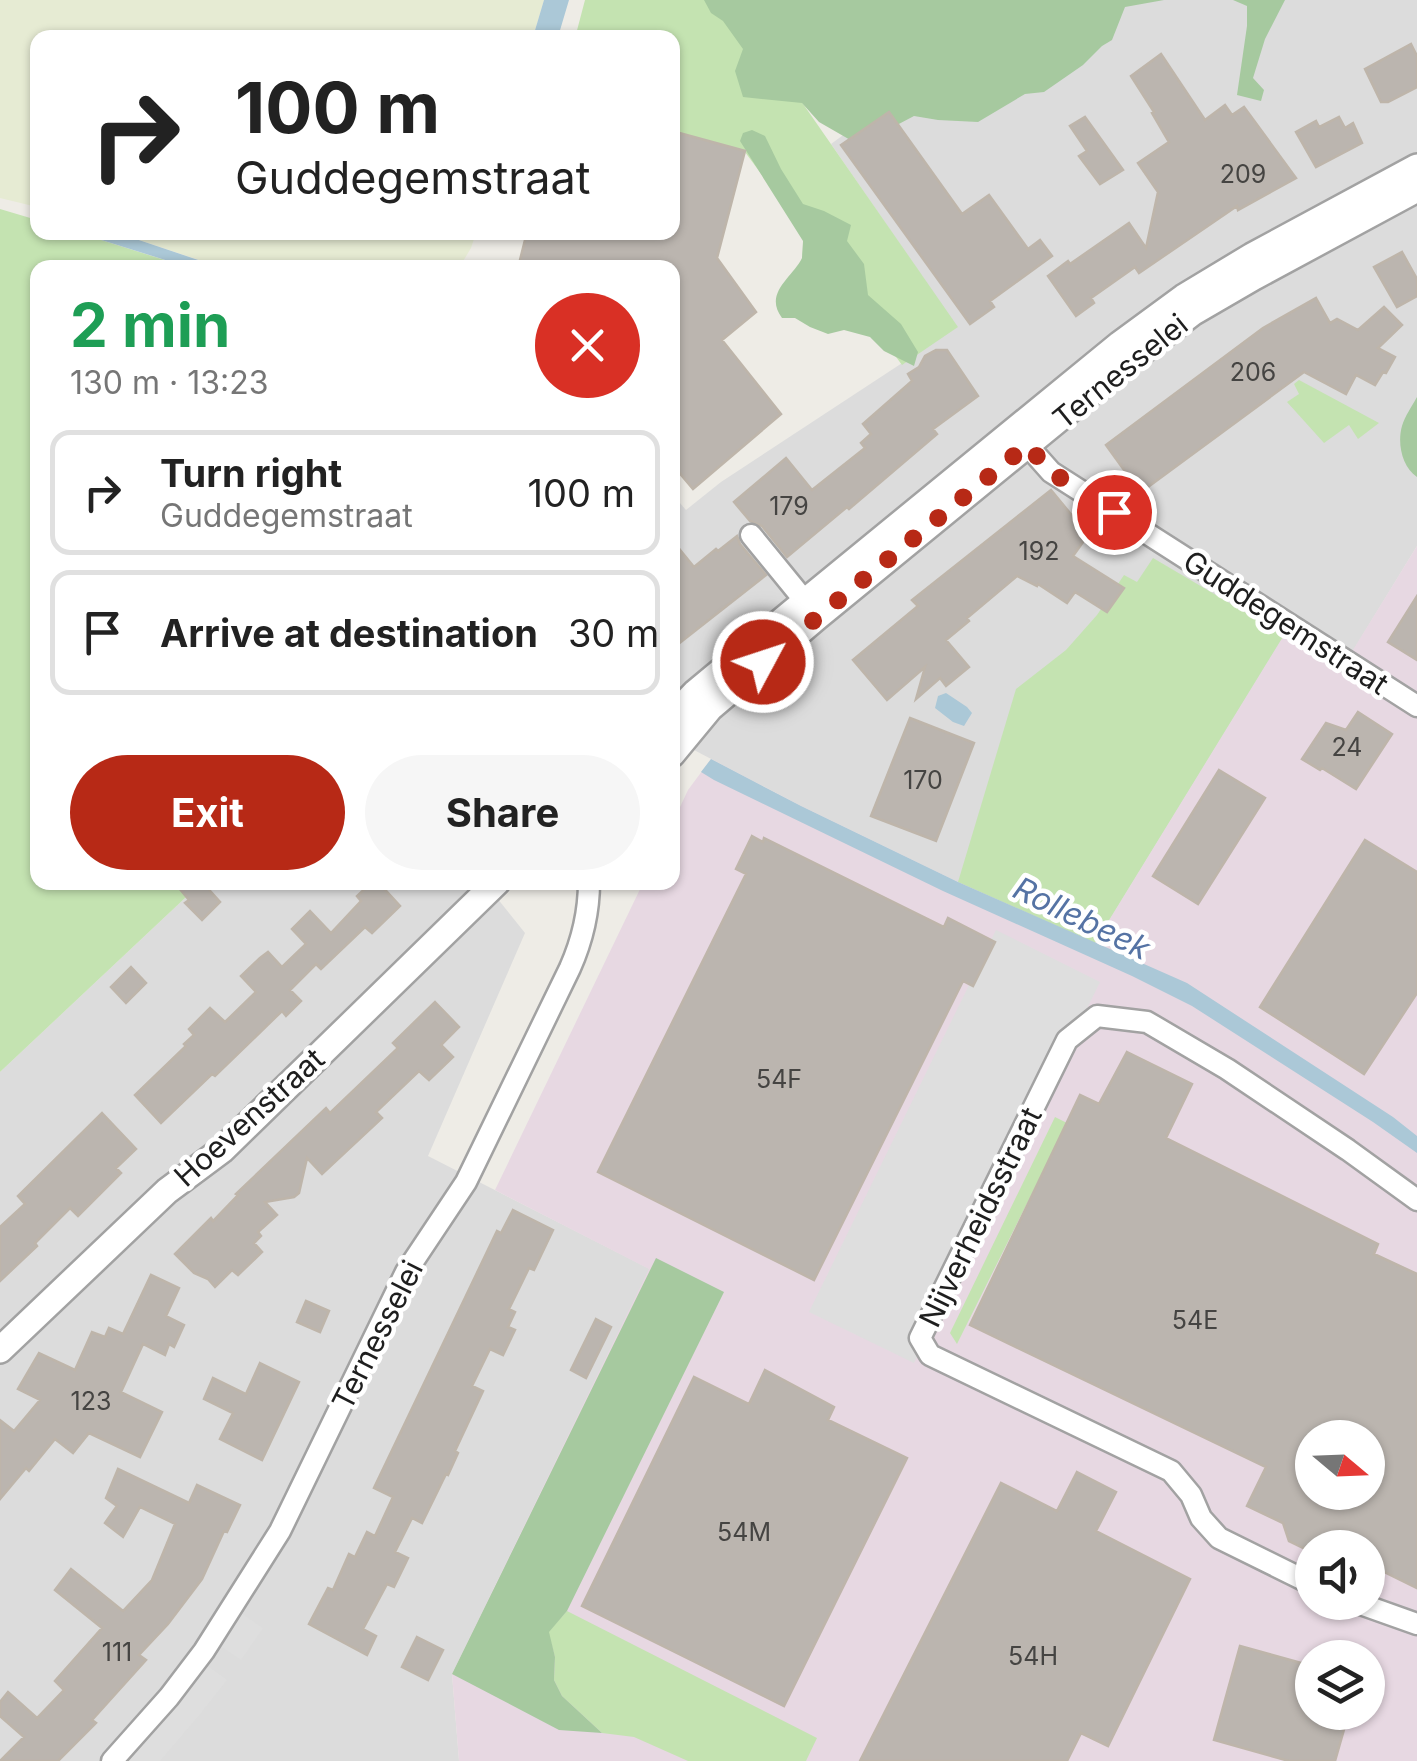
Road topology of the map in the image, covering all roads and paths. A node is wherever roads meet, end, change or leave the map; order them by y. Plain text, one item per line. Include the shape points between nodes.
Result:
1 (1417, 166) edge
2 (1417, 189) edge
3 (1022, 437) junction
4 (751, 535) dead end
5 (811, 609) junction
6 (1417, 706) edge
7 (680, 709) edge
8 (680, 744) edge
9 (489, 890) edge
10 (589, 890) edge
11 (1417, 1200) edge
12 (0, 1350) edge
13 (1295, 1576) edge
14 (1385, 1613) edge
15 (1417, 1624) edge
16 (112, 1761) edge

1 - 3 street, Ternesselei via 1184,297 1120,344
2 - 3 street, Ternesselei via 1192,313
3 - 5 street, Ternesselei
3 - 6 street, Guddegemstraat via 1051,472
4 - 5 street
5 - 7 street, Ternesselei
5 - 8 street, Ternesselei
9 - 12 street, Hoevenstraat via 222,1150 168,1191
10 - 16 street, Ternesselei via 570,968 466,1182 406,1272 280,1531 204,1651
11 - 13 street, Nijverheidsstraat via 1147,1022 1097,1016 1067,1040 920,1338 930,1355 1171,1470 1219,1538
14 - 15 street

